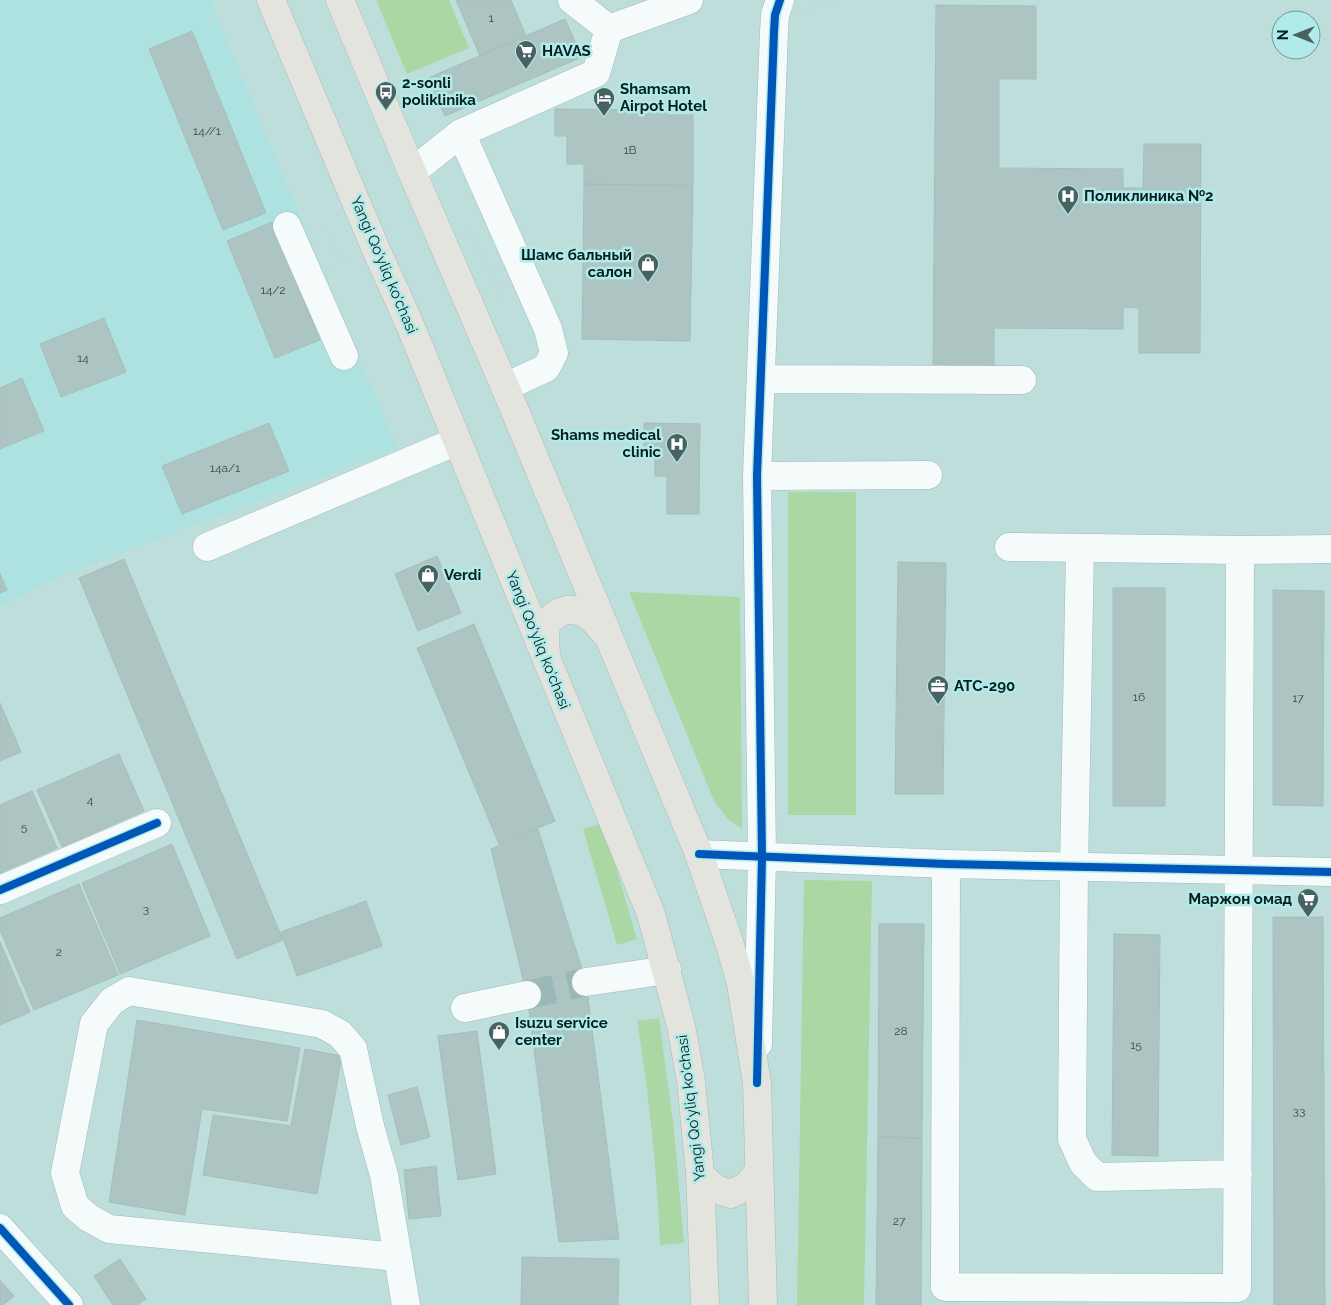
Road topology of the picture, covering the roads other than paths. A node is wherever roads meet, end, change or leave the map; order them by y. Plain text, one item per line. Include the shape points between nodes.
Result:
1 (271, 0) edge
2 (340, 0) edge
3 (572, 0) edge
4 (688, 0) edge
5 (777, 8) edge
6 (609, 29) junction
7 (461, 133) junction
8 (412, 172) junction
9 (287, 226) dead end
10 (344, 356) dead end
11 (761, 379) junction
12 (1022, 380) dead end
13 (505, 387) junction
14 (457, 441) junction
15 (928, 475) dead end
16 (757, 476) junction
17 (207, 547) dead end
18 (1008, 547) dead end
19 (1331, 549) edge
20 (1080, 550) junction
21 (1240, 550) junction
22 (609, 638) junction
23 (547, 660) junction
24 (157, 823) dead end
25 (699, 854) junction
26 (762, 857) junction
27 (946, 864) junction
28 (1074, 867) junction
29 (1239, 871) junction
30 (1331, 872) edge
31 (0, 890) edge
32 (667, 970) junction
33 (586, 982) tunnel mouth
34 (527, 995) tunnel mouth
35 (465, 1008) dead end
36 (757, 1083) junction
37 (759, 1171) junction
38 (700, 1174) junction
39 (1238, 1174) junction
40 (0, 1228) edge
41 (397, 1257) junction
42 (69, 1305) edge
43 (406, 1305) edge
44 (705, 1305) edge
45 (764, 1305) edge

1 - 14 main road, Yangi Qo'yliq ko'chasi
2 - 8 main road
3 - 6 street
4 - 6 street
5 - 11 street
6 - 7 street via 596,73
7 - 8 street
7 - 13 street via 548,329 554,354 546,368
8 - 13 main road
9 - 10 street
11 - 12 street
11 - 16 street
13 - 22 main road
14 - 17 street
14 - 23 main road, Yangi Qo'yliq ko'chasi
15 - 16 street
16 - 26 street
18 - 20 street
19 - 21 street
20 - 21 street
20 - 28 street
21 - 29 street
22 - 23 main road via 595,620 580,611 565,610 547,623
22 - 25 main road
23 - 32 main road, Yangi Qo'yliq ko'chasi via 651,914
24 - 31 street
25 - 26 street
25 - 36 main road via 741,984
26 - 27 street
26 - 36 street
27 - 28 street
27 - 39 street via 945,1287 1237,1288
28 - 29 street
28 - 39 street via 1072,1139 1083,1163 1097,1177
29 - 30 street
29 - 39 street
32 - 33 street
32 - 38 main road, Yangi Qo'yliq ko'chasi via 687,1054
34 - 35 street
36 - 37 main road
37 - 38 main road via 747,1186 731,1194 713,1188
37 - 45 main road
38 - 44 main road, Yangi Qo'yliq ko'chasi
40 - 42 street
41 - 41 street via 384,1175 353,1049 340,1034 322,1024 129,991 112,1001 94,1024 65,1173 75,1206 109,1229
41 - 43 street

